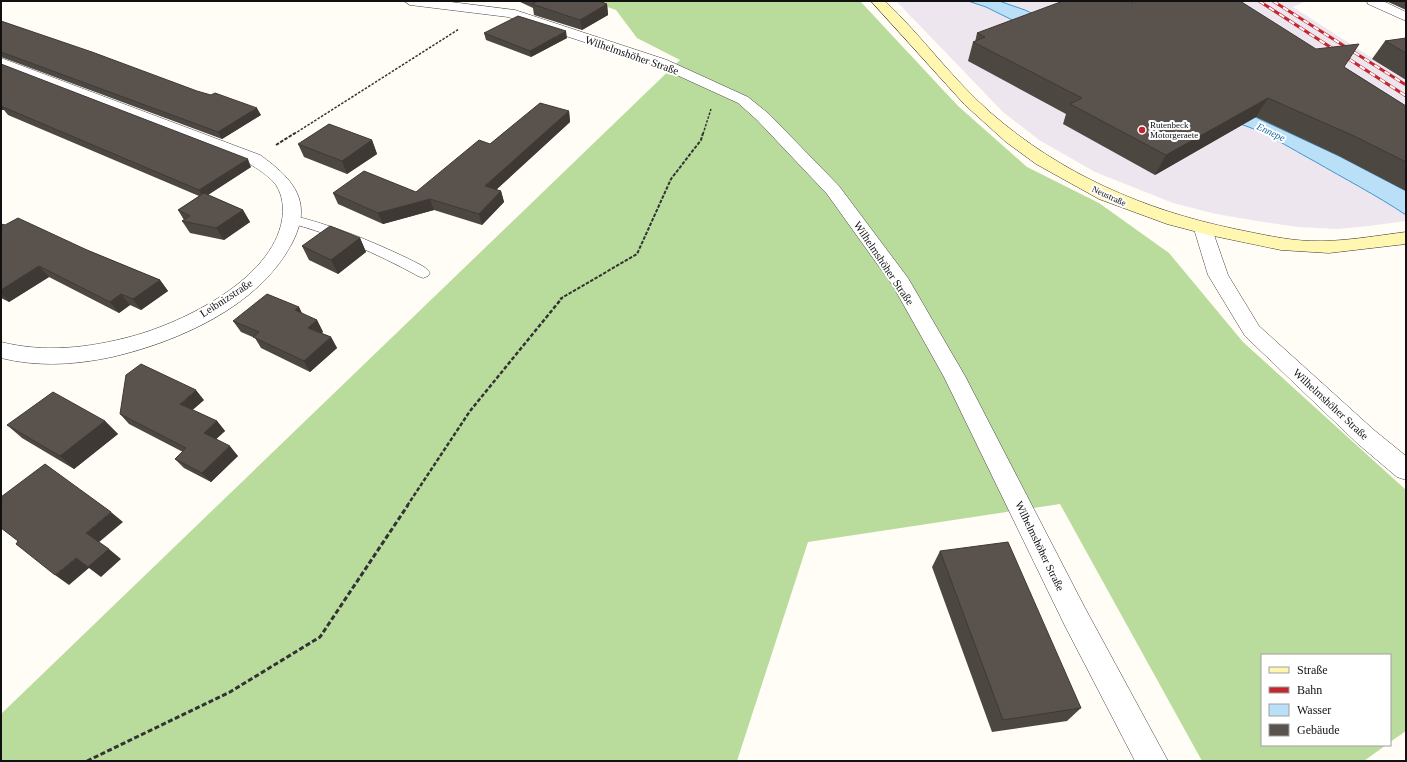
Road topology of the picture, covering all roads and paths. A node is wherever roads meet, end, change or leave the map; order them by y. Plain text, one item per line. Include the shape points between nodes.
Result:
1 (410, 1) edge
2 (486, 1) edge
3 (877, 1) edge
4 (1374, 1) edge
5 (510, 13) junction
6 (1406, 16) edge
7 (458, 30) dead end
8 (1, 62) edge
9 (706, 84) junction
10 (274, 147) dead end
11 (291, 220) junction
12 (1203, 229) junction
13 (1406, 238) edge
14 (423, 273) dead end
15 (1, 350) edge
16 (1406, 470) edge
17 (87, 761) edge
18 (1152, 761) edge

1 - 5 street, Wilhelmshöher Straße
2 - 5 street
3 - 12 main road, Neustraße via 984,115 1030,152 1072,179 1134,207
4 - 6 street
5 - 9 street, Wilhelmshöher Straße via 662,63
7 - 10 path
8 - 11 street, Leibnizstraße via 254,159 269,169 286,187 293,207
9 - 17 path via 712,108 701,140 671,179 637,254 559,300 470,411 320,637 230,692
9 - 18 street, Wilhelmshöher Straße via 743,100 763,117 833,190 900,283 954,376 1075,618
11 - 14 lane via 309,223 353,238
11 - 15 street, Leibnizstraße via 289,231 274,258 252,283 175,329 99,351 53,357
12 - 13 main road, Neustraße via 1316,247
12 - 16 street, Wilhelmshöher Straße via 1218,275 1252,331 1366,437

